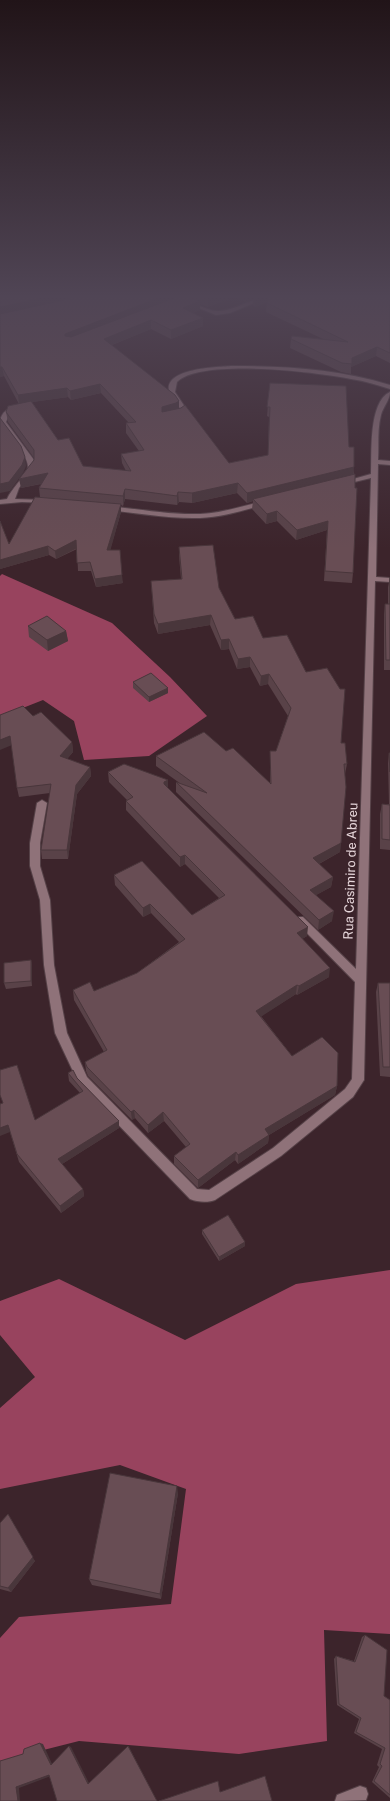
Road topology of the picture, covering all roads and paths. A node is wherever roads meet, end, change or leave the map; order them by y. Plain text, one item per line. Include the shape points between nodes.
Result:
1 (175, 381) edge
2 (364, 381) edge
3 (390, 388) edge
4 (390, 394) edge
5 (23, 406) edge
6 (172, 417) edge
7 (375, 462) junction
8 (390, 463) edge
9 (374, 475) junction
10 (336, 484) edge
11 (10, 501) junction
12 (0, 502) edge
13 (268, 502) edge
14 (54, 503) edge
15 (100, 507) edge
16 (371, 579) junction
17 (390, 580) edge
18 (42, 804) dead end
19 (293, 914) edge
20 (360, 980) junction
21 (360, 1794) dead end
22 (343, 1801) edge

1 - 6 street via 172,392 184,410
2 - 3 street
4 - 7 street, Rua Casimiro de Abreu via 382,401 377,420
5 - 11 street via 9,409 3,418 3,422 31,460 31,469 16,488
7 - 8 street
7 - 9 street, Rua Casimiro de Abreu
9 - 10 street
9 - 16 street, Rua Casimiro de Abreu
11 - 12 street
11 - 14 street
13 - 15 street via 201,516
16 - 17 street
16 - 20 street, Rua Casimiro de Abreu
18 - 20 street, Rua Casimiro de Abreu via 35,843 35,866 45,900 49,965 61,1033 83,1080 194,1195 211,1196 277,1152 349,1093 358,1080
19 - 20 street
21 - 22 street

